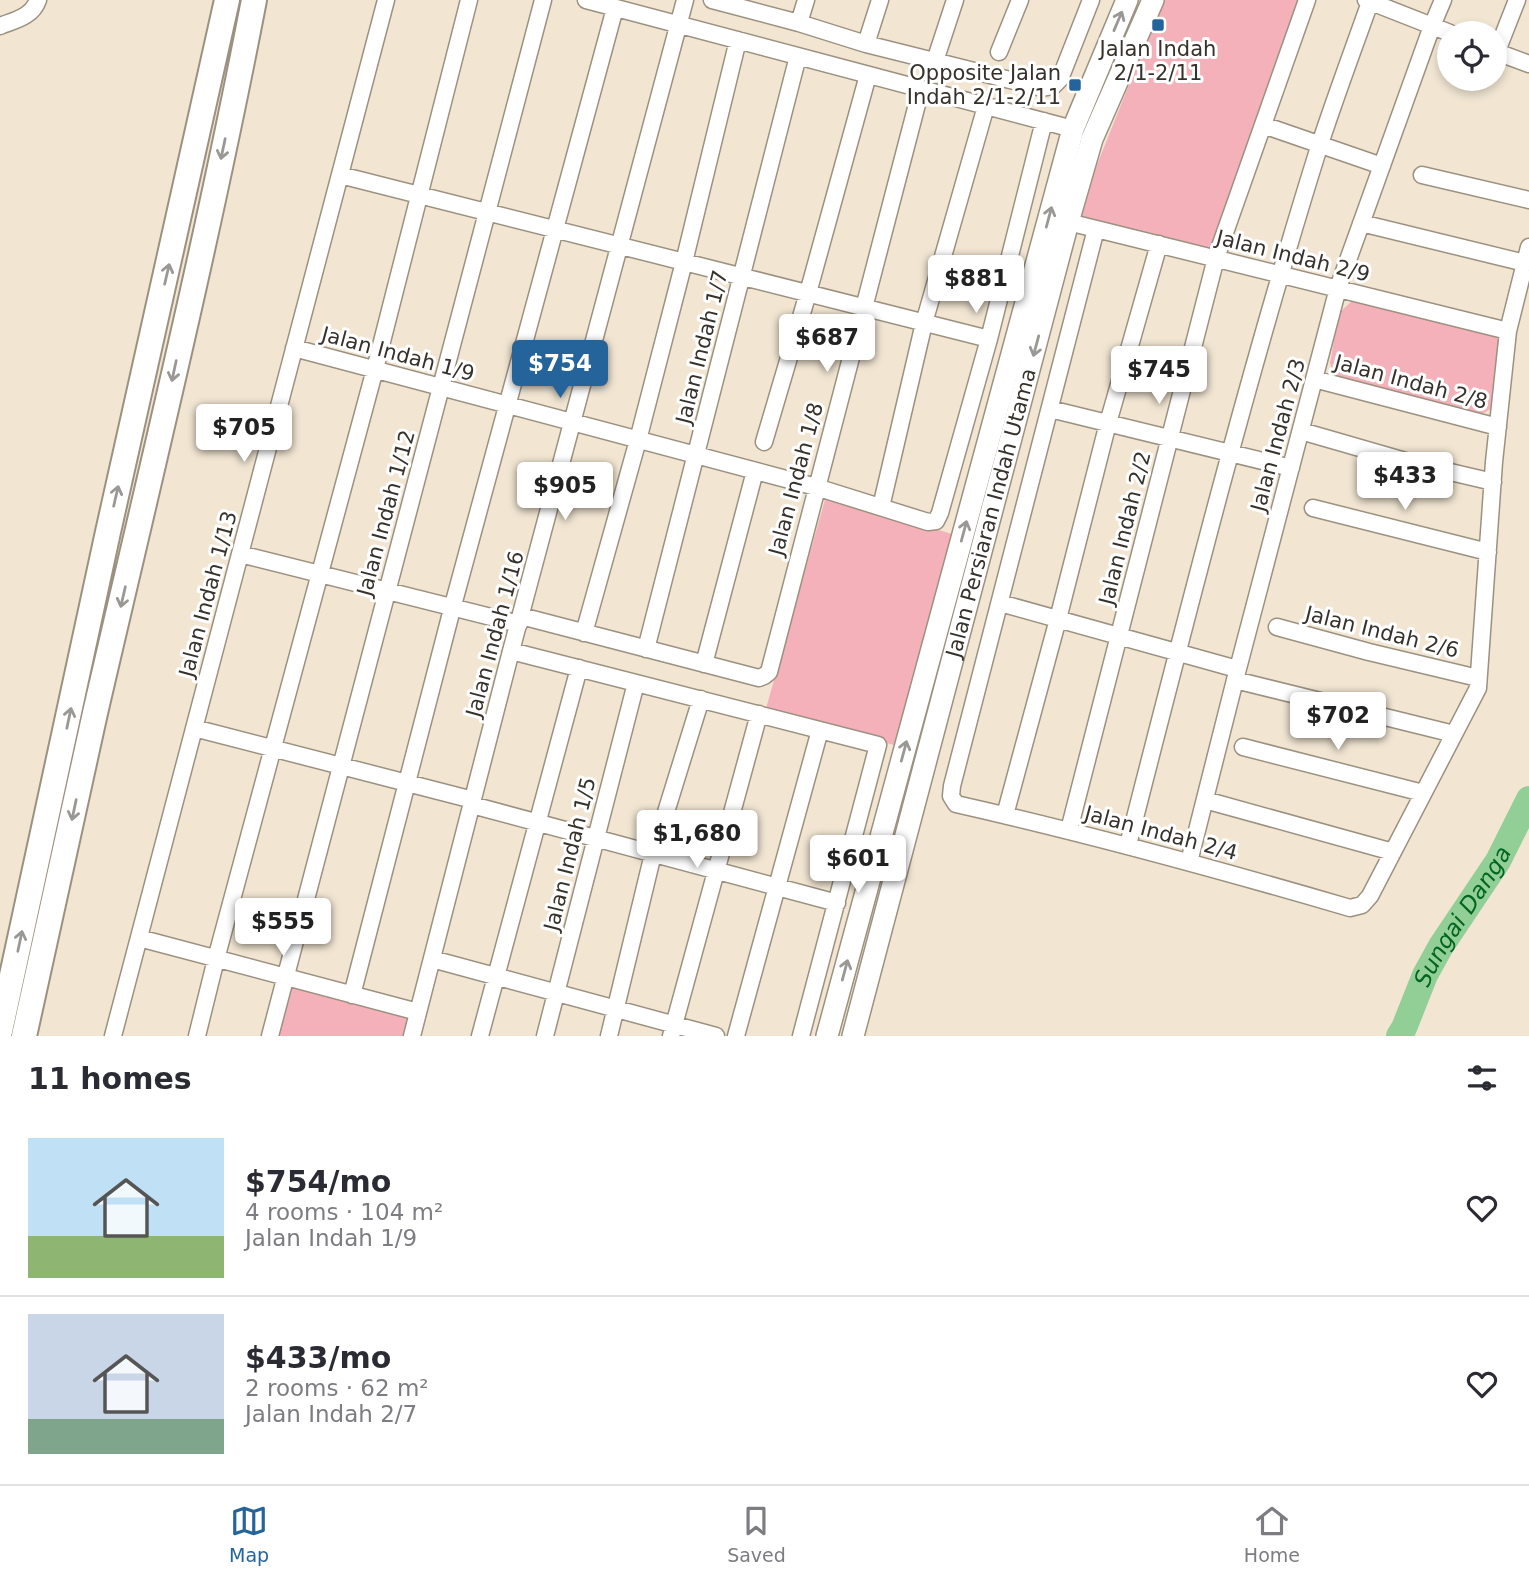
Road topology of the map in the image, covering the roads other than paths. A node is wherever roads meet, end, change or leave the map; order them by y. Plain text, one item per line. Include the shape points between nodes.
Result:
1 (38, 0) edge
2 (227, 0) edge
3 (254, 0) edge
4 (263, 0) edge
5 (386, 0) edge
6 (469, 0) edge
7 (543, 0) edge
8 (586, 0) edge
9 (685, 0) edge
10 (712, 0) edge
11 (806, 0) edge
12 (880, 0) edge
13 (955, 0) edge
14 (1020, 0) edge
15 (1091, 0) edge
16 (1127, 0) edge
17 (1153, 0) edge
18 (1307, 0) edge
19 (1443, 0) edge
20 (1517, 0) edge
21 (1368, 1) edge
22 (737, 3) edge
23 (615, 8) junction
24 (799, 23) junction
25 (678, 24) junction
26 (1507, 24) edge
27 (0, 26) edge
28 (1432, 26) junction
29 (1437, 28) edge
30 (738, 40) junction
31 (866, 44) junction
32 (999, 52) dead end
33 (1507, 55) edge
34 (798, 56) junction
35 (935, 61) junction
36 (1529, 64) edge
37 (868, 75) junction
38 (238, 83) junction
39 (921, 89) junction
40 (986, 106) junction
41 (1106, 108) junction
42 (1044, 121) junction
43 (1263, 125) junction
44 (1073, 129) junction
45 (1320, 145) junction
46 (1086, 162) junction
47 (1382, 166) junction
48 (340, 175) junction
49 (1422, 175) dead end
50 (419, 195) junction
51 (1529, 200) edge
52 (487, 212) junction
53 (1069, 222) junction
54 (1361, 223) junction
55 (554, 229) junction
56 (1096, 229) junction
57 (1159, 244) junction
58 (619, 245) junction
59 (1529, 247) edge
60 (1216, 258) junction
61 (684, 262) junction
62 (1525, 263) junction
63 (1281, 274) junction
64 (742, 276) junction
65 (1338, 288) junction
66 (808, 293) junction
67 (863, 307) junction
68 (924, 323) junction
69 (1508, 331) junction
70 (989, 339) junction
71 (294, 348) junction
72 (375, 369) junction
73 (1314, 379) junction
74 (441, 387) junction
75 (506, 405) junction
76 (1050, 409) junction
77 (573, 422) junction
78 (1108, 423) junction
79 (1498, 427) junction
80 (1301, 431) junction
81 (1170, 438) junction
82 (638, 440) junction
83 (764, 442) dead end
84 (1230, 453) junction
85 (696, 455) junction
86 (1291, 468) junction
87 (755, 471) junction
88 (1493, 482) junction
89 (816, 487) junction
90 (881, 507) junction
91 (1313, 508) dead end
92 (1488, 552) junction
93 (240, 554) junction
94 (320, 575) junction
95 (387, 592) junction
96 (1000, 603) junction
97 (452, 609) junction
98 (1058, 619) junction
99 (520, 620) junction
100 (1277, 627) dead end
101 (584, 633) junction
102 (1118, 636) junction
103 (646, 649) junction
104 (511, 651) junction
105 (1177, 653) junction
106 (704, 664) junction
107 (579, 668) junction
108 (1236, 675) junction
109 (1478, 678) junction
110 (636, 683) junction
111 (701, 699) junction
112 (759, 714) junction
113 (194, 728) junction
114 (820, 730) junction
115 (1454, 734) junction
116 (1243, 747) dead end
117 (273, 748) junction
118 (342, 766) junction
119 (406, 782) junction
120 (1423, 793) junction
121 (1205, 800) junction
122 (472, 802) junction
123 (1005, 815) junction
124 (537, 822) junction
125 (1069, 830) junction
126 (596, 838) junction
127 (1128, 845) junction
128 (1393, 852) junction
129 (653, 854) junction
130 (1189, 862) junction
131 (716, 870) junction
132 (777, 887) junction
133 (836, 903) junction
134 (139, 938) junction
135 (216, 959) junction
136 (432, 960) junction
137 (286, 977) junction
138 (495, 977) junction
139 (556, 993) junction
140 (352, 995) junction
141 (616, 1009) junction
142 (418, 1012) junction
143 (673, 1030) edge
144 (0, 1031) edge
145 (24, 1036) edge
146 (113, 1036) edge
147 (197, 1036) edge
148 (271, 1036) edge
149 (412, 1036) edge
150 (480, 1036) edge
151 (545, 1036) edge
152 (609, 1036) edge
153 (716, 1036) edge
154 (736, 1036) edge
155 (802, 1036) edge
156 (827, 1036) edge
157 (853, 1036) edge

1 - 27 street via 26,16
144 -> 2 highway
3 - 38 highway
4 - 38 highway
5 - 48 street, Jalan Indah 1/13
6 - 50 street
7 - 52 street, Jalan Indah 1/12
8 - 23 street
9 - 25 street, Jalan Indah 1/16
10 - 22 street
11 - 24 street
12 - 31 street
13 - 35 street
14 - 32 street
15 - 35 street via 1060,79 1053,86 1042,88
44 -> 16 main road, Jalan Persiaran Indah Utama
17 - 41 main road, Jalan Persiaran Indah Utama
18 - 43 street, Jalan Indah 2/2
19 - 28 street, Jalan Indah 2/3
20 - 26 street
21 - 28 street
21 - 45 street
22 - 24 street
23 - 25 street
23 - 55 street
24 - 31 street
25 - 30 street
25 - 58 street, Jalan Indah 1/16
28 - 29 street
28 - 47 street, Jalan Indah 2/3
30 - 34 street
30 - 61 street
31 - 35 street
33 - 36 street
34 - 37 street
34 - 64 street, Jalan Indah 1/7
37 - 39 street
37 - 66 street
38 -> 145 highway
39 - 40 street
39 - 67 street, Jalan Indah 1/8
40 - 42 street
40 - 68 street
41 - 44 main road
41 - 46 main road, Jalan Persiaran Indah Utama
42 - 44 street
42 - 70 street
43 - 45 street
43 - 60 street, Jalan Indah 2/2
44 - 46 main road via 1080,134
156 -> 44 main road, Jalan Persiaran Indah Utama
45 - 47 street
45 - 63 street
46 - 53 main road, Jalan Persiaran Indah Utama
47 - 54 street, Jalan Indah 2/3
48 - 50 street
48 - 71 street, Jalan Indah 1/13
49 - 51 street
50 - 52 street
50 - 72 street
52 - 55 street
52 - 74 street, Jalan Indah 1/12
53 - 56 street, Jalan Indah 2/9
53 -> 157 main road, Jalan Persiaran Indah Utama
54 - 62 street
54 - 65 street, Jalan Indah 2/3
55 - 58 street
55 - 75 street
56 - 57 street, Jalan Indah 2/9
56 - 76 street
57 - 60 street, Jalan Indah 2/9
57 - 78 street
58 - 61 street
58 - 77 street, Jalan Indah 1/16
59 - 62 street
60 - 63 street, Jalan Indah 2/9
60 - 81 street, Jalan Indah 2/2
61 - 64 street
61 - 82 street
62 - 69 street
63 - 65 street, Jalan Indah 2/9
63 - 84 street
64 - 66 street
64 - 85 street, Jalan Indah 1/7
65 - 69 street, Jalan Indah 2/9
65 - 73 street, Jalan Indah 2/3
66 - 67 street
66 - 83 street
67 - 68 street
67 - 89 street, Jalan Indah 1/8
68 - 70 street
68 - 90 street
69 - 79 street
70 - 90 street, Jalan Indah 1/9 via 936,521
71 - 72 street, Jalan Indah 1/9
71 - 93 street, Jalan Indah 1/13
72 - 74 street, Jalan Indah 1/9
72 - 94 street
73 - 79 street, Jalan Indah 2/8
73 - 80 street, Jalan Indah 2/3
74 - 75 street, Jalan Indah 1/9
74 - 95 street, Jalan Indah 1/12
75 - 77 street, Jalan Indah 1/9
75 - 97 street
76 - 78 street
76 - 96 street
77 - 82 street, Jalan Indah 1/9
77 - 99 street, Jalan Indah 1/16
78 - 81 street
78 - 98 street
79 - 88 street
80 - 86 street, Jalan Indah 2/3
80 - 88 street
81 - 84 street
81 - 102 street, Jalan Indah 2/2
82 - 85 street, Jalan Indah 1/9
82 - 101 street
84 - 86 street
84 - 105 street
85 - 87 street, Jalan Indah 1/9
85 - 103 street, Jalan Indah 1/7
86 - 108 street, Jalan Indah 2/3
87 - 89 street, Jalan Indah 1/9
87 - 106 street
88 - 92 street
89 - 90 street, Jalan Indah 1/9
89 - 106 street, Jalan Indah 1/8 via 769,672 759,678
91 - 92 street
92 - 109 street
93 - 94 street
93 - 113 street, Jalan Indah 1/13
94 - 95 street
94 - 117 street
95 - 97 street
95 - 118 street, Jalan Indah 1/12
96 - 98 street
96 - 123 street, Jalan Indah 2/4 via 951,796 956,804
97 - 99 street
97 - 119 street
98 - 102 street
98 - 123 street
99 - 101 street
99 - 104 street, Jalan Indah 1/16
100 - 109 street, Jalan Indah 2/6
101 - 103 street
102 - 105 street
102 - 125 street, Jalan Indah 2/2
103 - 106 street
104 - 107 street
104 - 122 street, Jalan Indah 1/16
105 - 108 street
105 - 127 street
107 - 110 street
107 - 124 street
108 - 115 street
108 - 121 street, Jalan Indah 2/3
109 - 115 street via 1478,688
110 - 111 street
110 - 126 street, Jalan Indah 1/5
111 - 112 street
111 - 129 street
112 - 114 street
112 - 131 street
113 - 117 street
113 - 134 street, Jalan Indah 1/13
114 - 132 street
114 - 133 street via 878,745
115 - 120 street
116 - 120 street
117 - 118 street
117 - 135 street
118 - 119 street
118 - 137 street, Jalan Indah 1/12
119 - 122 street
119 - 140 street
120 - 128 street
121 - 128 street
121 - 130 street, Jalan Indah 2/3
122 - 124 street
122 - 136 street, Jalan Indah 1/16
123 - 125 street, Jalan Indah 2/4
124 - 126 street
124 - 138 street
125 - 127 street, Jalan Indah 2/4
126 - 129 street
126 - 139 street, Jalan Indah 1/5
127 - 130 street, Jalan Indah 2/4
128 - 130 street, Jalan Indah 2/4 via 1370,896 1362,905 1350,908
129 - 131 street
129 - 141 street
131 - 132 street
131 - 143 street
132 - 133 street
132 - 154 street
133 - 155 street
134 - 135 street
134 - 146 street, Jalan Indah 1/13
135 - 137 street
135 - 147 street
136 - 138 street
136 - 142 street, Jalan Indah 1/16
137 - 140 street
137 - 148 street, Jalan Indah 1/12
138 - 139 street
138 - 150 street
139 - 141 street
139 - 151 street, Jalan Indah 1/5
140 - 142 street
141 - 143 street
141 - 152 street
142 - 149 street, Jalan Indah 1/16
143 - 153 street

